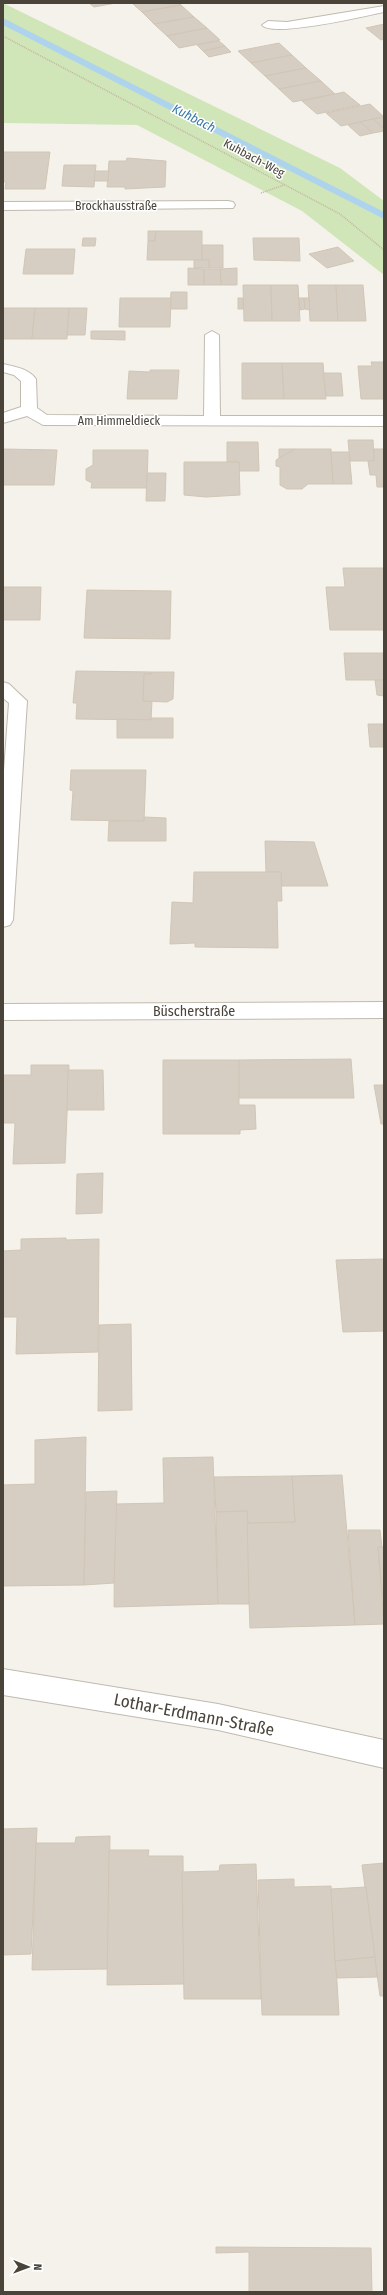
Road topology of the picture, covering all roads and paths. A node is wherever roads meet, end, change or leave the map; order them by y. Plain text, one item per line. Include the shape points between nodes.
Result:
1 (384, 9) edge
2 (268, 24) dead end
3 (3, 36) edge
4 (228, 205) dead end
5 (3, 206) edge
6 (384, 250) edge
7 (212, 335) dead end
8 (3, 368) edge
9 (29, 410) junction
10 (3, 418) edge
11 (212, 422) junction
12 (384, 422) edge
13 (3, 688) edge
14 (3, 920) edge
15 (384, 1010) edge
16 (3, 1012) edge
17 (3, 1682) edge
18 (384, 1754) edge

1 - 2 street via 287,26
3 - 6 path, Kuhbach-Weg via 340,214
4 - 5 street, Brockhausstraße
7 - 11 street
8 - 9 street via 19,372 28,379
9 - 10 street
9 - 11 street, Am Himmeldieck via 44,420
11 - 12 street, Am Himmeldieck
13 - 14 street via 18,701
15 - 16 street, Büscherstraße
17 - 18 street, Lothar-Erdmann-Straße via 218,1717

